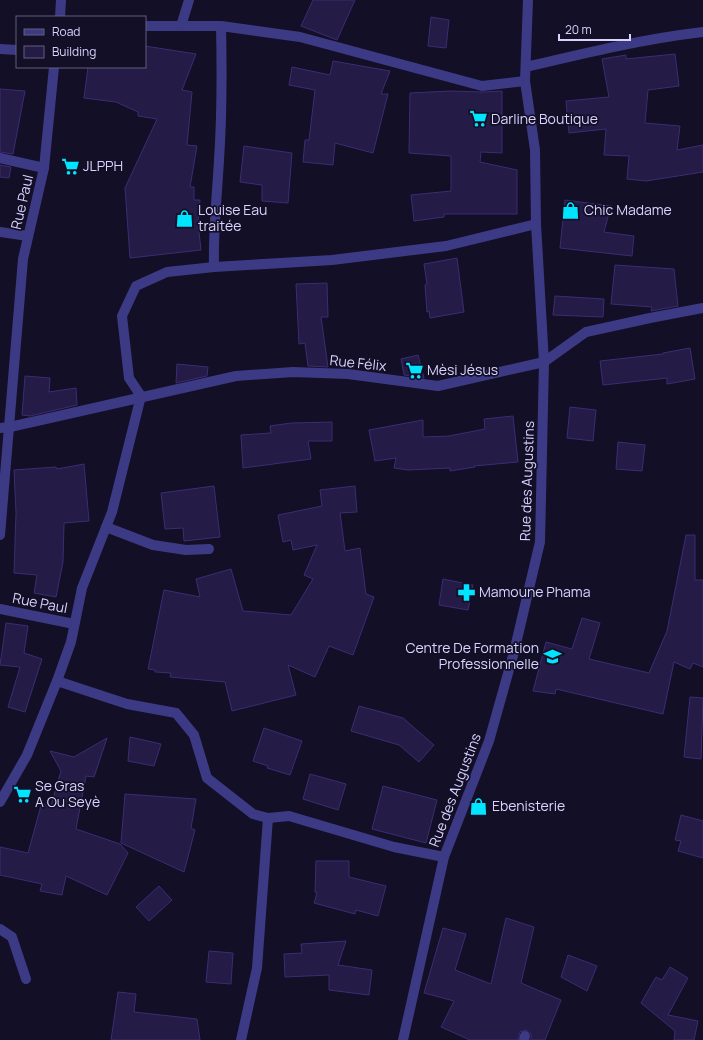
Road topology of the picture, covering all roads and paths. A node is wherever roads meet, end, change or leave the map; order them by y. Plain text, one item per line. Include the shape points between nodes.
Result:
1 (61, 0) edge
2 (188, 0) edge
3 (528, 0) edge
4 (60, 16) edge
5 (146, 26) edge
6 (181, 26) junction
7 (221, 26) junction
8 (703, 32) edge
9 (0, 49) edge
10 (16, 50) edge
11 (526, 67) junction
12 (54, 68) edge
13 (525, 81) junction
14 (0, 158) edge
15 (44, 168) junction
16 (536, 224) junction
17 (0, 232) edge
18 (28, 236) junction
19 (214, 267) junction
20 (703, 308) edge
21 (544, 362) junction
22 (141, 396) junction
23 (5, 427) edge
24 (106, 527) junction
25 (0, 535) edge
26 (210, 548) dead end
27 (0, 609) edge
28 (74, 624) junction
29 (57, 682) junction
30 (0, 802) edge
31 (268, 818) junction
32 (444, 857) junction
33 (0, 929) edge
34 (26, 979) dead end
35 (241, 1040) edge
36 (404, 1040) edge

1 - 4 street
2 - 6 street
3 - 11 street, Rue des Augustins
5 - 6 street
6 - 7 street
7 - 13 street via 300,37 482,86
7 - 19 street via 222,79 213,235
8 - 11 street via 673,35
9 - 10 street
11 - 13 street, Rue des Augustins
12 - 15 street, Rue Paul
13 - 16 street, Rue des Augustins via 535,150
14 - 15 street
15 - 18 street, Rue Paul
16 - 19 street via 446,246 332,260
16 - 21 street, Rue des Augustins
17 - 18 street
18 - 23 street, Rue Paul via 23,259
19 - 22 street via 167,272 136,286 122,316 129,378
20 - 21 street, Rue Félix via 586,332
21 - 22 street, Rue Félix via 438,386 348,374 293,372 236,376
21 - 32 street, Rue des Augustins via 540,542 514,652 489,741
22 - 23 street, Rue Félix
22 - 24 street
23 - 25 street, Rue Paul
24 - 26 street via 153,545 186,550
24 - 28 street via 82,588
27 - 28 street, Rue Paul
28 - 29 street
29 - 30 street via 27,755
29 - 31 street via 127,704 176,713 194,735 207,778 253,814
31 - 32 street via 289,816 394,847
31 - 35 street via 256,968
32 - 36 street, Rue des Augustins
33 - 34 street via 12,937

